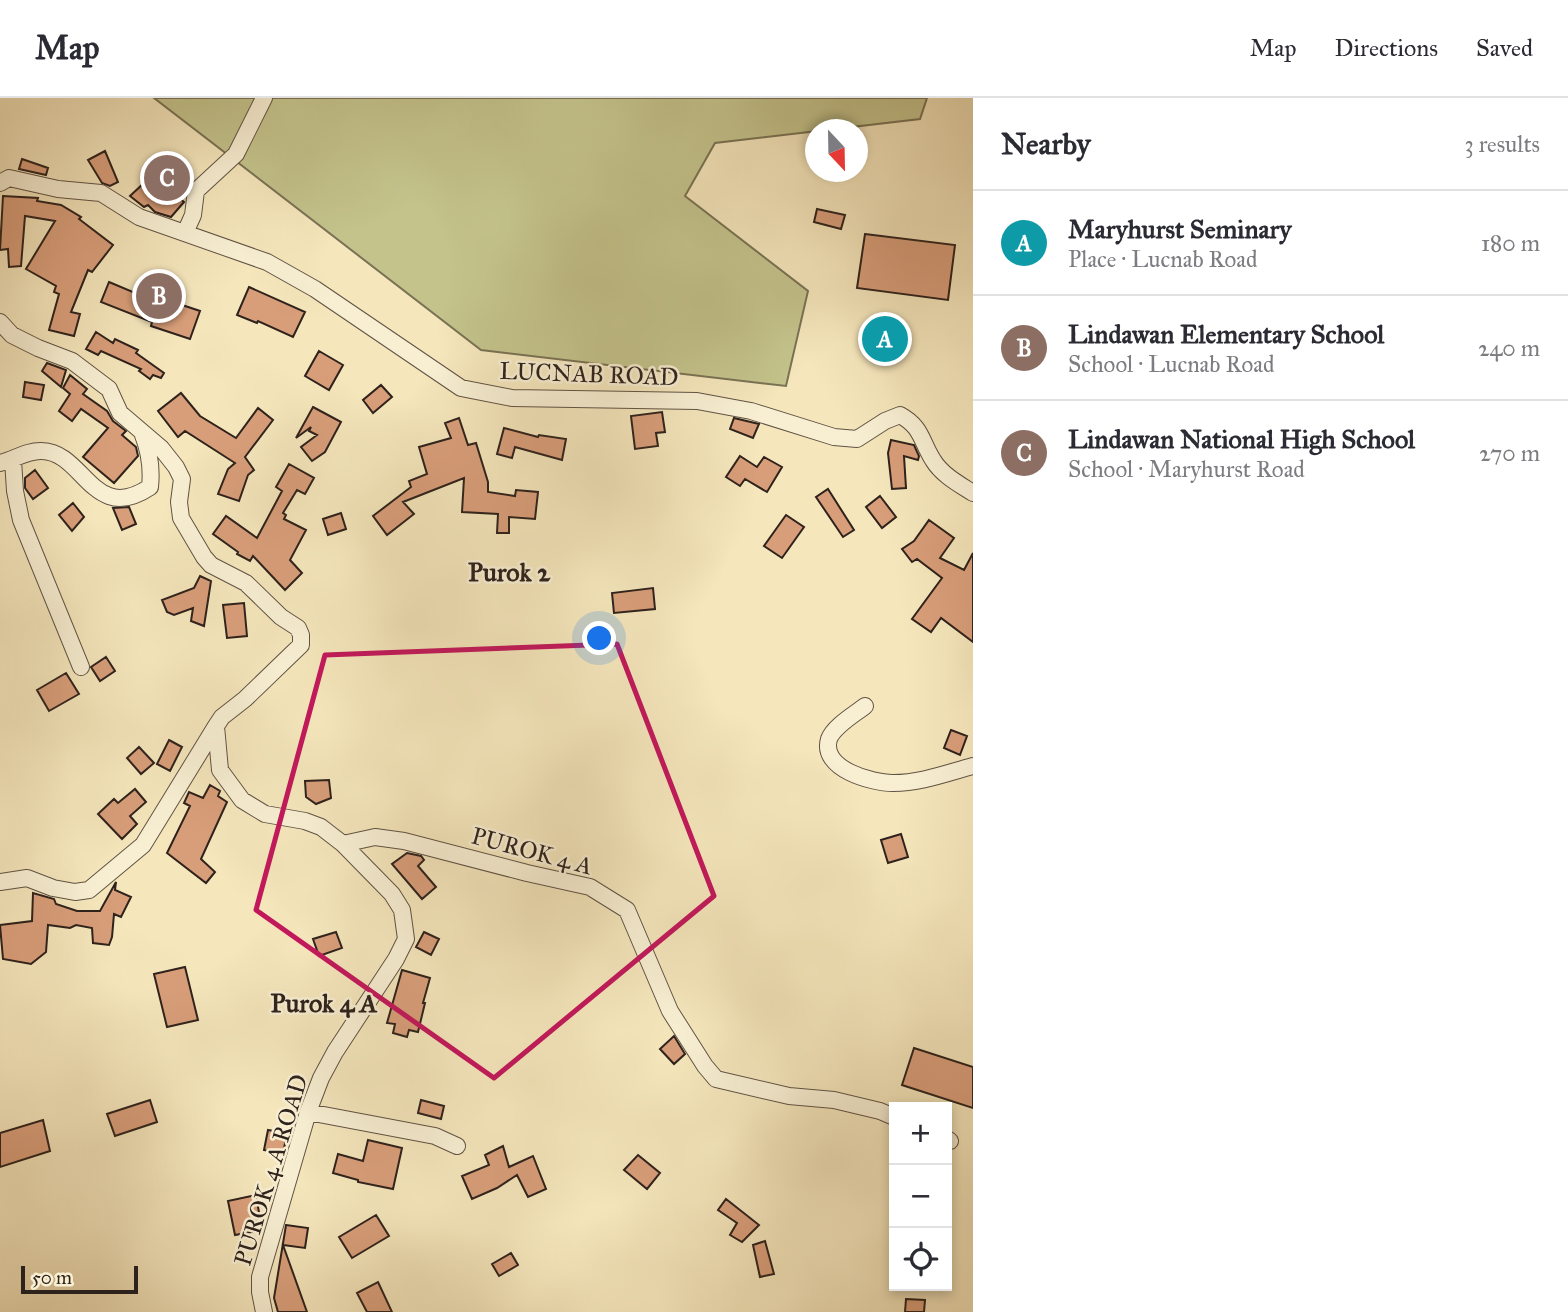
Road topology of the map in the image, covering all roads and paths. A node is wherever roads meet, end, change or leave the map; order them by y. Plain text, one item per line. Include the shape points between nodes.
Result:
1 (264, 98) edge
2 (0, 183) edge
3 (185, 233) junction
4 (0, 322) edge
5 (142, 433) junction
6 (7, 462) edge
7 (973, 492) edge
8 (81, 667) dead end
9 (865, 706) dead end
10 (216, 726) junction
11 (973, 766) edge
12 (342, 844) junction
13 (0, 882) edge
14 (307, 1112) junction
15 (889, 1116) edge
16 (457, 1146) dead end
17 (264, 1312) edge

1 - 3 street via 236,154 196,191
2 - 3 street, LUCNAB ROAD via 9,178 102,193 139,217
3 - 7 street, LUCNAB ROAD via 267,262 315,289 461,388 512,398 697,401 857,439 900,415 913,422 934,462
4 - 5 street via 12,335 72,361 108,389 120,413
5 - 6 street via 150,454 150,487 131,498 108,497 60,458 44,451
5 - 10 street via 176,467 182,479 181,518 204,557 246,583 301,635 295,652
6 - 8 street via 20,520
9 - 11 street via 829,740 833,760 847,772 891,783
10 - 12 street, PUROK 4 A ROAD via 220,770 242,800 265,814 321,827
10 - 13 street via 142,845 89,890 53,888 27,878
12 - 14 street, PUROK 4 A ROAD via 392,894 402,910 406,939 335,1052
12 - 15 street, PUROK 4 A via 375,837 404,841 590,887 627,910 670,1011 716,1079 789,1096 834,1100
14 - 16 street via 435,1136
14 - 17 street, PUROK 4 A ROAD via 260,1277

